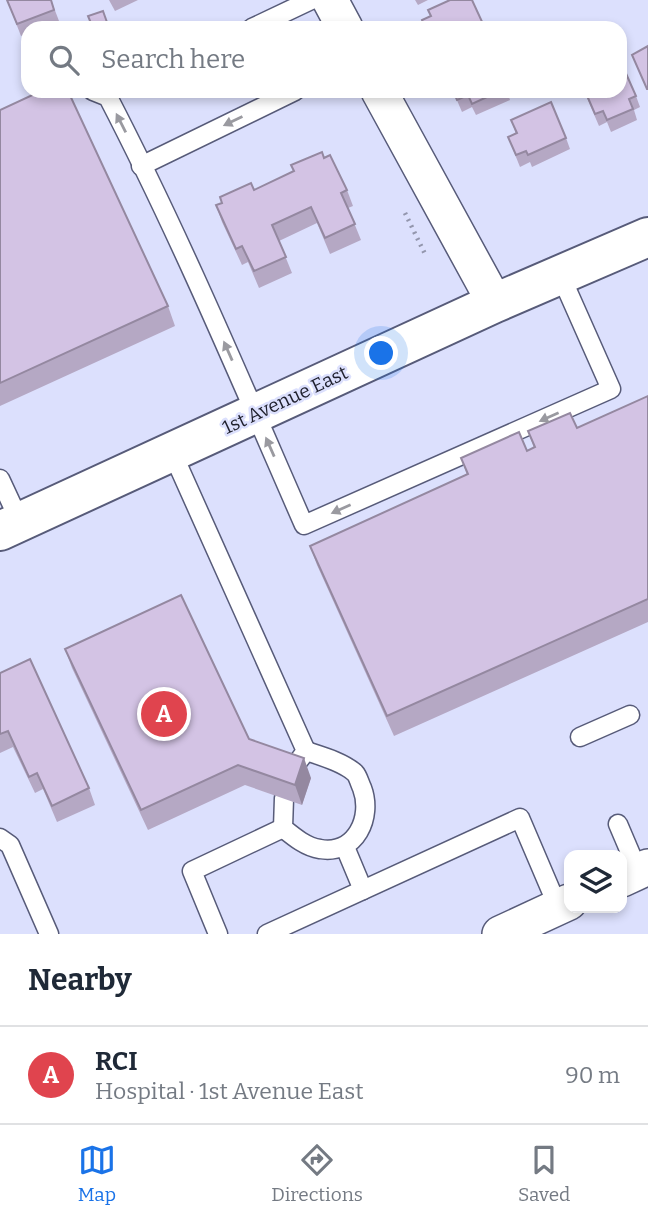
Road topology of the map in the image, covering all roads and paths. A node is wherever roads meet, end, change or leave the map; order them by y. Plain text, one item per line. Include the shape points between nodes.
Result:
1 (311, 0) edge
2 (330, 0) edge
3 (267, 21) edge
4 (341, 21) edge
5 (109, 98) edge
6 (281, 98) edge
7 (383, 98) edge
8 (141, 166) junction
9 (648, 237) edge
10 (560, 274) junction
11 (495, 303) junction
12 (255, 414) junction
13 (172, 452) junction
14 (0, 479) edge
15 (10, 527) edge
16 (630, 715) dead end
17 (580, 737) dead end
18 (306, 751) junction
19 (291, 771) edge
20 (284, 799) edge
21 (618, 824) dead end
22 (283, 828) junction
23 (0, 838) edge
24 (345, 847) junction
25 (636, 872) edge
26 (363, 890) junction
27 (564, 905) edge
28 (49, 934) edge
29 (218, 934) edge
30 (267, 934) edge
31 (500, 934) edge

1 - 3 lane
2 - 4 street
8 -> 5 lane
6 -> 8 lane
7 - 11 street
12 -> 8 lane
9 - 10 main road, 1st Avenue East
10 - 11 main road, 1st Avenue East
10 -> 12 lane via 611,389 304,525
11 - 12 main road, 1st Avenue East
12 - 13 main road, 1st Avenue East
13 - 15 main road, 1st Avenue East
13 - 18 lane
14 - 15 lane
16 - 17 lane
18 - 19 lane
18 - 24 lane via 356,774 367,801 362,830
20 - 22 lane
21 - 25 lane
22 - 24 lane via 299,841 321,849
22 - 29 lane via 192,871
23 - 28 lane via 10,845
24 - 26 lane
26 - 27 lane via 520,818
26 - 30 lane
27 - 31 street

